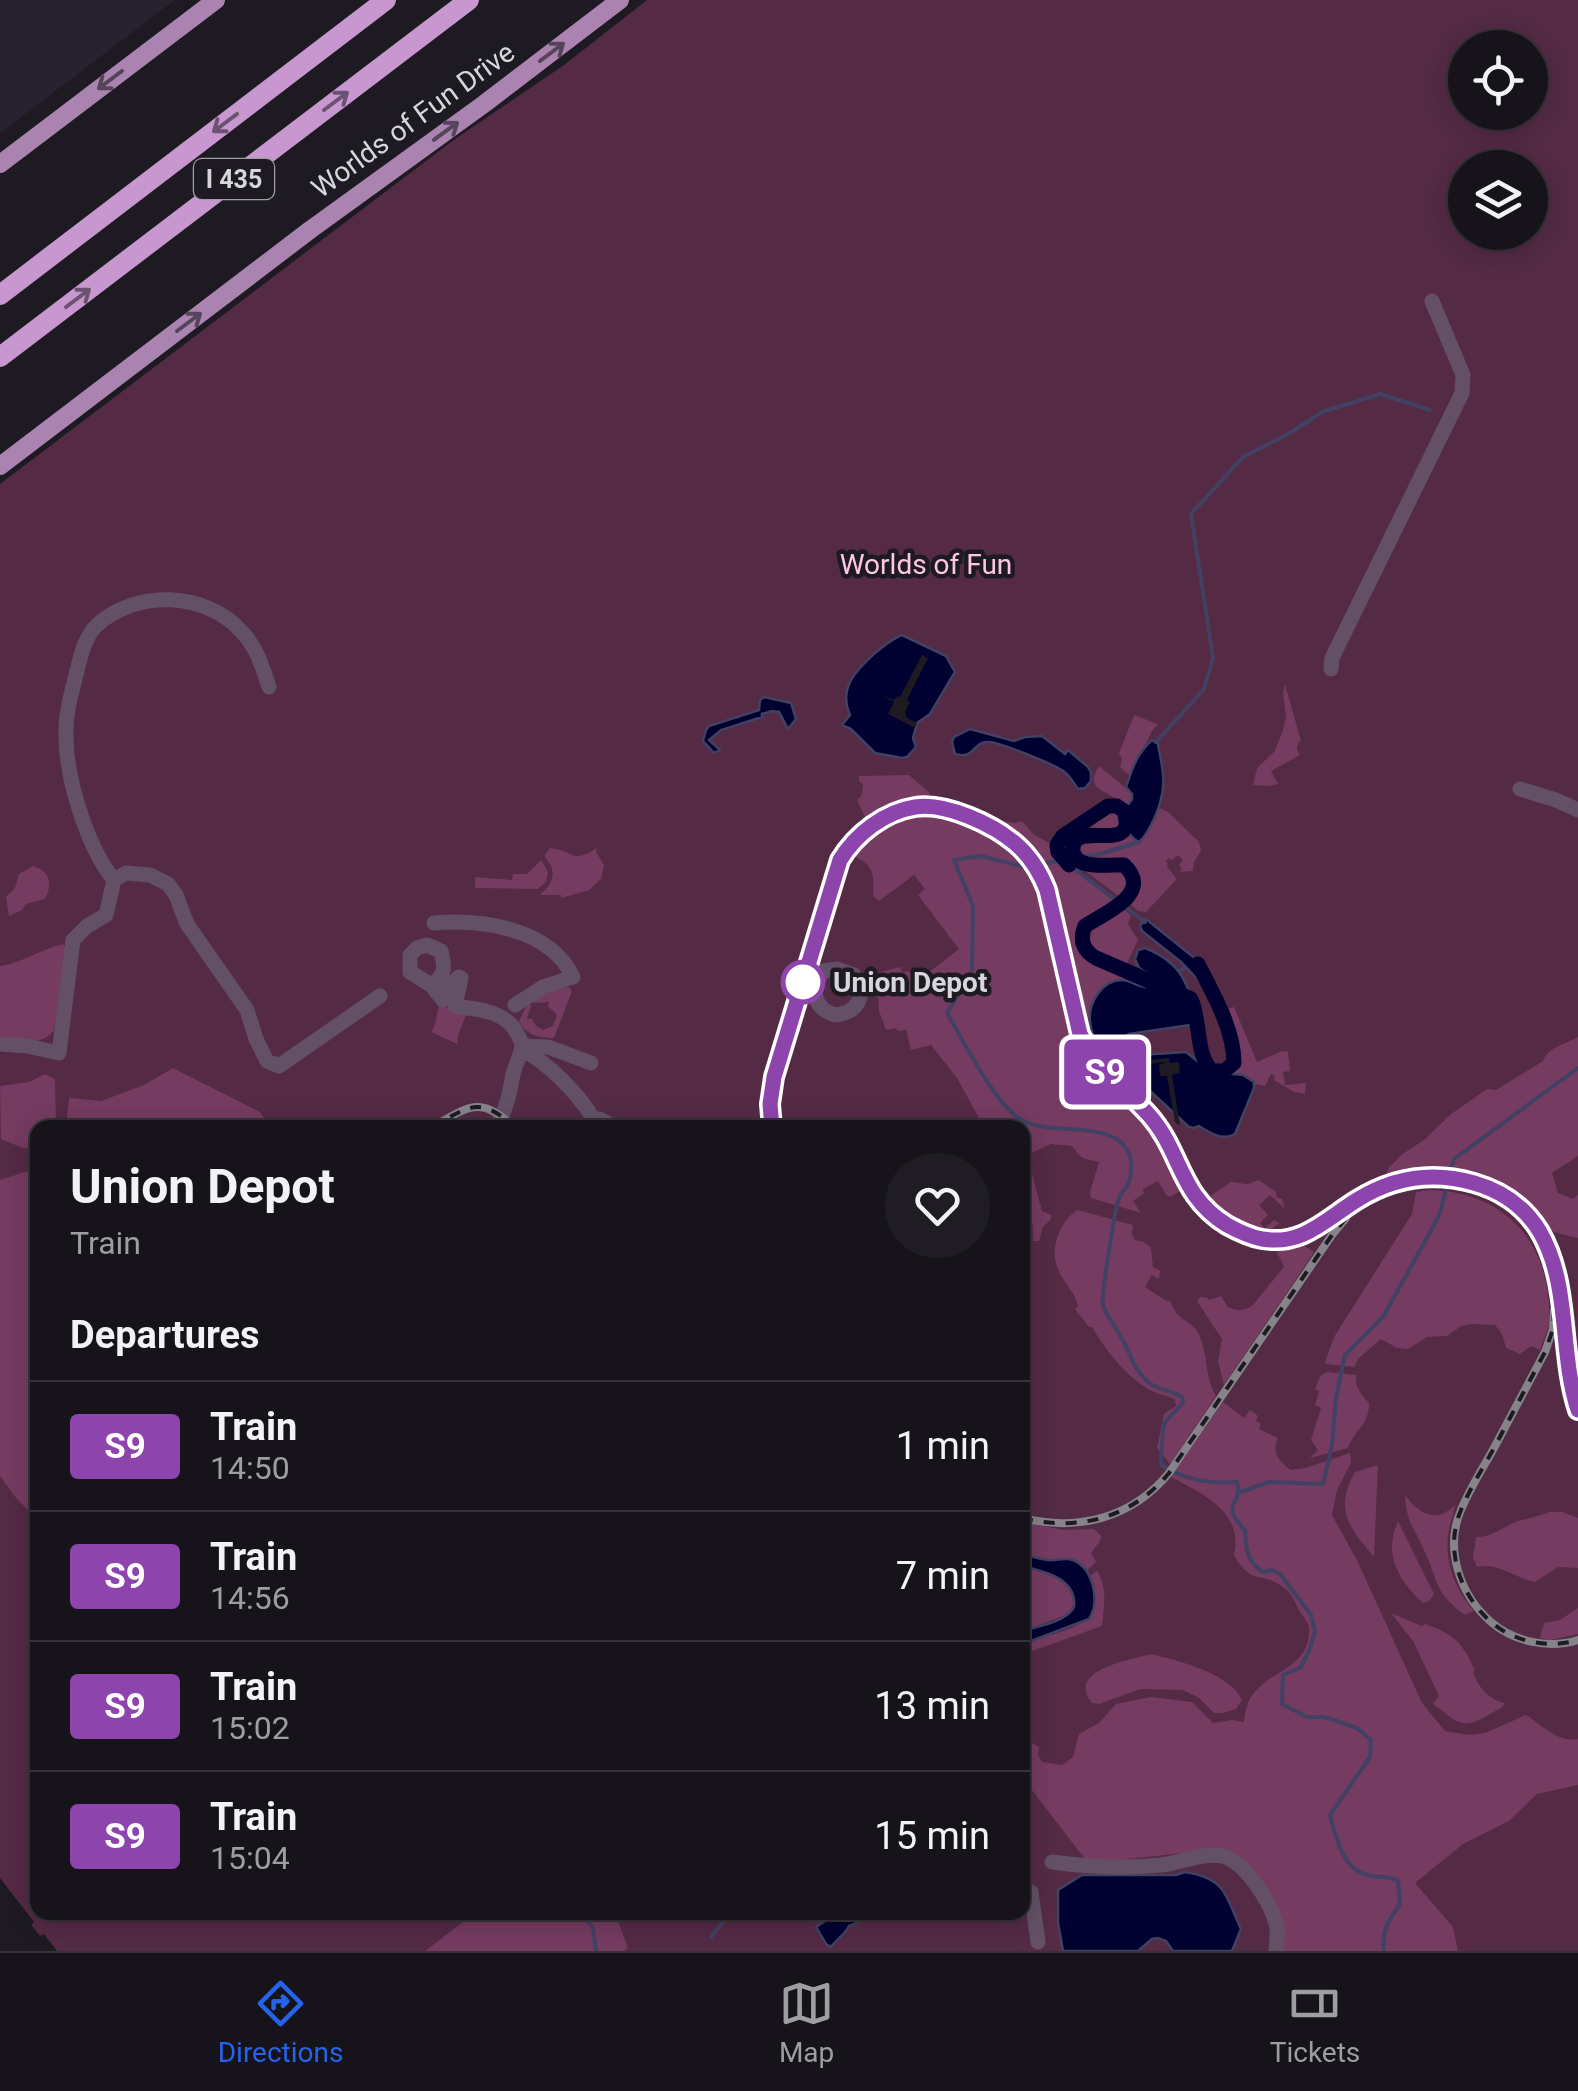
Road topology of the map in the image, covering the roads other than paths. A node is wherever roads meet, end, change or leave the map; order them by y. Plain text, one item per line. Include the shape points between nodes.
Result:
1 (216, 0) edge
2 (386, 0) edge
3 (469, 0) edge
4 (620, 0) edge
5 (0, 162) edge
6 (0, 295) edge
7 (1432, 301) dead end
8 (0, 358) edge
9 (0, 466) edge
10 (1331, 669) dead end
11 (268, 686) dead end
12 (1520, 789) dead end
13 (1578, 810) edge
14 (114, 880) junction
15 (434, 923) dead end
16 (380, 996) dead end
17 (444, 998) dead end
18 (515, 1005) junction
19 (496, 1014) junction
20 (512, 1025) junction
21 (0, 1044) edge
22 (522, 1047) junction
23 (591, 1064) dead end
24 (499, 1120) edge
25 (589, 1120) edge
26 (1052, 1862) dead end
27 (1032, 1892) dead end
28 (1038, 1942) dead end
29 (1276, 1951) edge

1 -> 5 main road
2 -> 6 highway, I 435
8 -> 3 highway, I 435
9 -> 4 main road, Worlds of Fun Drive
7 - 10 street via 1462,375 1462,392
11 - 14 street via 251,642 212,609 152,599 94,628 81,653 66,737 86,831
12 - 13 street
14 - 16 street via 126,873 168,884 187,924 247,1010 267,1062 279,1066
14 - 21 street via 106,916 73,940 58,1054
15 - 18 street via 517,930 573,976
17 - 19 street
18 - 19 street
18 - 20 street
19 - 20 street
20 - 22 street
22 - 23 street via 548,1047
22 - 24 street
22 - 25 street via 572,1090
26 - 29 street via 1133,1867 1220,1855 1242,1867 1267,1902 1278,1931
27 - 28 street

